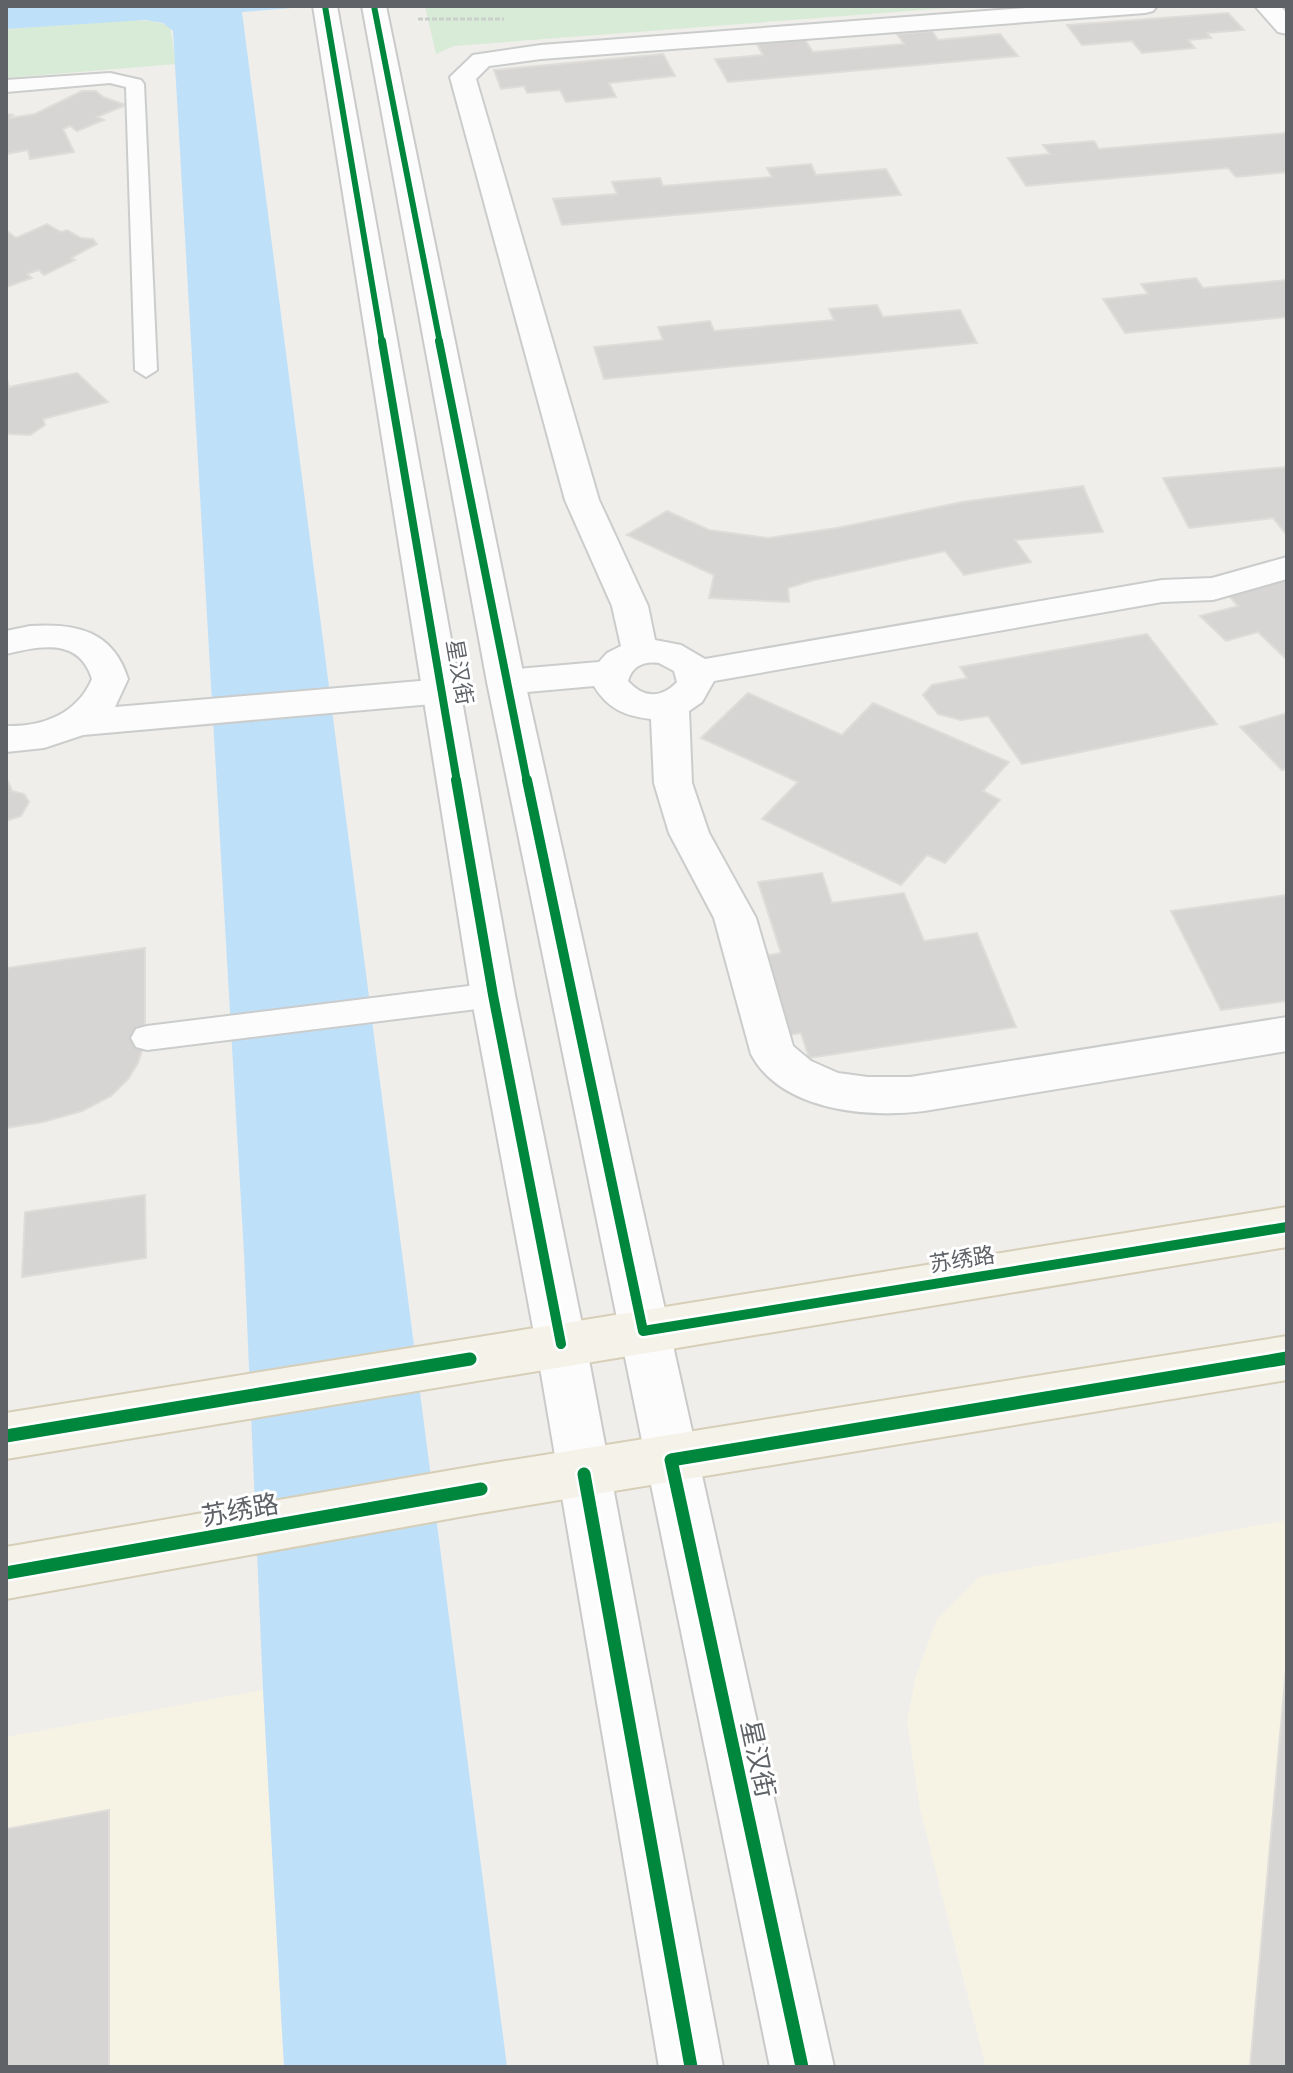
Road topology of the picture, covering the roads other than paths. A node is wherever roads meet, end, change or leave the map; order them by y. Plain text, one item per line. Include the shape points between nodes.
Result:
1 (1145, 6) edge
2 (1267, 6) edge
3 (375, 9) edge
4 (326, 12) edge
5 (1287, 27) edge
6 (6, 86) edge
7 (146, 370) dead end
8 (1287, 568) edge
9 (6, 643) edge
10 (625, 662) junction
11 (506, 682) junction
12 (683, 689) junction
13 (443, 691) junction
14 (74, 723) junction
15 (6, 739) edge
16 (493, 995) junction
17 (1287, 1034) edge
18 (147, 1038) dead end
19 (1287, 1227) edge
20 (643, 1331) junction
21 (561, 1344) junction
22 (1287, 1358) edge
23 (6, 1436) edge
24 (671, 1460) junction
25 (584, 1474) junction
26 (6, 1573) edge
27 (691, 2067) edge
28 (802, 2067) edge

1 - 10 main road via 541,52 482,60 463,77 582,500 630,606
2 - 5 main road
3 - 11 main road, 星汉街
4 - 13 main road, 星汉街
6 - 7 lane via 110,78 135,84
8 - 12 main road via 1213,589 1162,591
9 - 14 main road via 50,636 82,643 103,658 110,679 105,691 99,703
10 - 11 main road
10 - 12 main road via 668,653 690,664
10 - 12 main road via 609,681 619,697 643,706
11 - 20 main road, 星汉街
12 - 17 main road via 669,737 673,783 689,833 735,918 773,1054 784,1068 841,1091 885,1096
13 - 14 main road
13 - 16 main road, 星汉街
14 - 15 main road via 45,735
16 - 18 lane
16 - 21 main road, 星汉街
19 - 20 main road, 苏绣路
20 - 21 main road, 苏绣路
20 - 24 main road, 星汉街
21 - 23 main road, 苏绣路
21 - 25 main road, 星汉街
22 - 24 main road, 苏绣路
24 - 25 main road, 苏绣路
24 - 28 main road, 星汉街
25 - 26 main road, 苏绣路
25 - 27 main road, 星汉街

